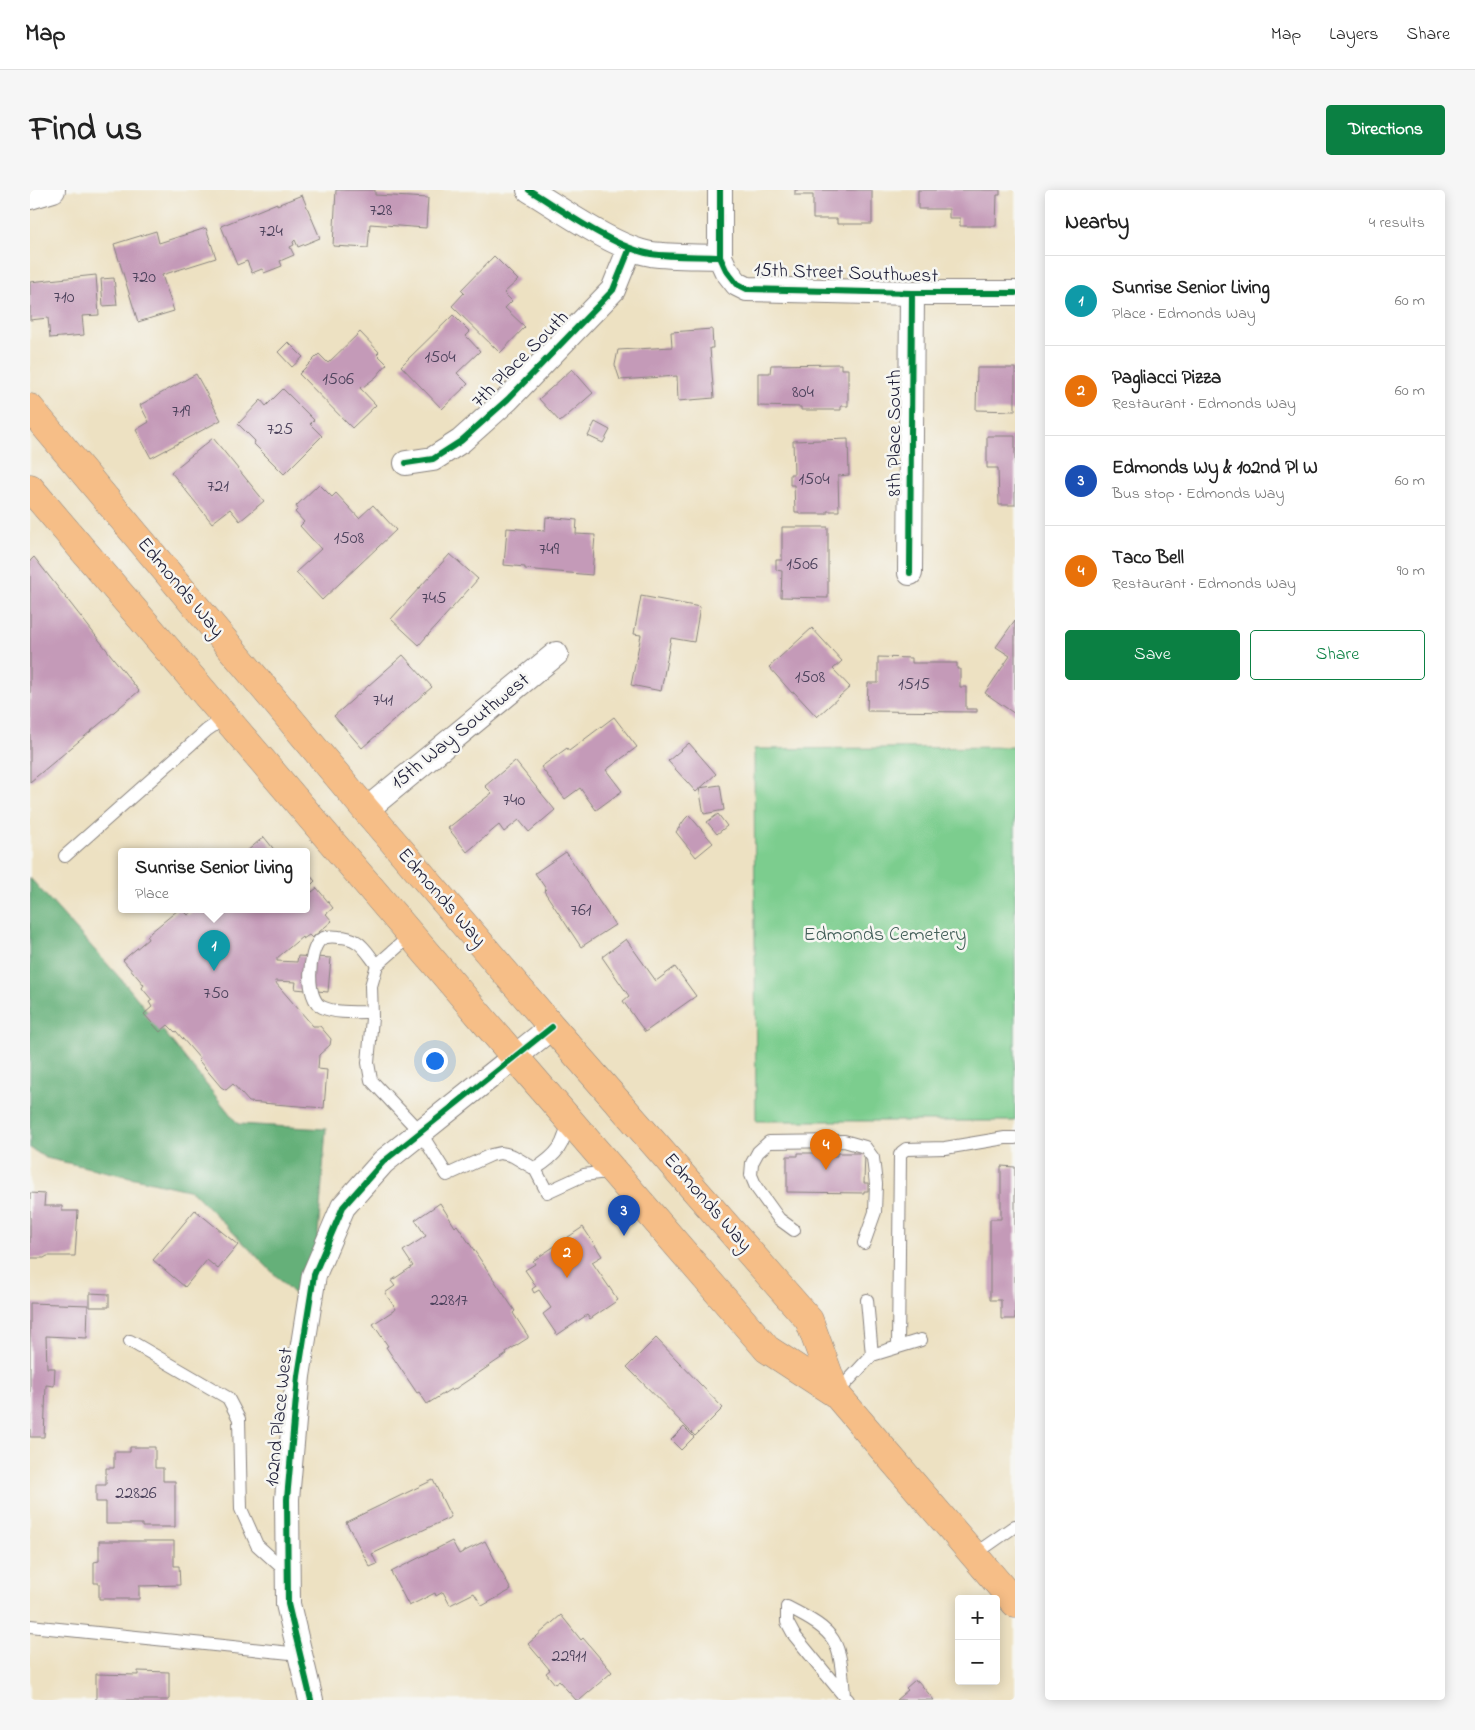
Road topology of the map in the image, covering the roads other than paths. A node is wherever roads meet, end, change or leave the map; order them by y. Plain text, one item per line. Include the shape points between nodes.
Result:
1 (53, 190) edge
2 (529, 190) edge
3 (720, 190) edge
4 (30, 197) edge
5 (630, 248) junction
6 (720, 257) junction
7 (912, 293) junction
8 (1015, 294) edge
9 (30, 408) edge
10 (406, 463) dead end
11 (30, 488) edge
12 (910, 573) dead end
13 (556, 654) dead end
14 (226, 718) junction
15 (366, 810) junction
16 (65, 856) dead end
17 (411, 936) junction
18 (377, 965) junction
19 (372, 1012) junction
20 (552, 1027) junction
21 (514, 1056) junction
22 (568, 1118) junction
23 (420, 1132) junction
24 (1015, 1138) edge
25 (536, 1169) junction
26 (614, 1171) junction
27 (794, 1230) dead end
28 (864, 1243) dead end
29 (867, 1300) dead end
30 (921, 1340) dead end
31 (130, 1341) dead end
32 (898, 1347) junction
33 (872, 1355) junction
34 (836, 1394) junction
35 (1015, 1526) edge
36 (974, 1554) junction
37 (288, 1573) junction
38 (1015, 1603) edge
39 (30, 1626) edge
40 (300, 1654) junction
41 (846, 1698) edge
42 (311, 1700) edge

1 - 4 street
2 - 5 street
3 - 6 street
5 - 6 street via 651,254
5 - 10 street, 7th Place South via 613,290 508,399 461,440 433,459
6 - 7 street, 15th Street Southwest via 737,284 747,289
7 - 8 street, 15th Street Southwest
7 - 12 street, 8th Place South
9 - 15 main road, Edmonds Way
11 - 14 main road, Edmonds Way
13 - 15 street, 15th Way Southwest
14 - 16 lane via 207,730
14 - 17 main road, Edmonds Way
15 - 20 main road, Edmonds Way
17 - 18 lane
17 - 21 main road, Edmonds Way
18 - 19 lane via 372,986
18 - 19 lane via 358,942 337,936 321,940 312,960 310,982 313,998 321,1007
19 - 23 lane via 368,1063 371,1080
20 - 21 street, 102nd Place West
20 - 34 main road, Edmonds Way via 809,1320
21 - 22 main road, Edmonds Way
21 - 23 street, 102nd Place West
22 - 25 lane via 562,1146
22 - 26 main road, Edmonds Way
23 - 25 lane via 447,1174 500,1153 513,1156
23 - 37 street, 102nd Place West via 383,1162 343,1207 314,1275 298,1376 287,1499
24 - 32 lane via 946,1148 906,1149 900,1155
25 - 26 lane via 547,1192 584,1176
26 - 34 main road, Edmonds Way via 767,1349
27 - 28 lane via 779,1219 756,1187 751,1176 752,1163 758,1152 769,1142 844,1140 865,1147 874,1158 875,1212
29 - 33 lane
30 - 32 lane
31 - 37 lane via 228,1398 239,1419 241,1509 257,1545
32 - 33 lane
33 - 34 lane
34 - 36 main road, Edmonds Way
35 - 36 lane
36 - 38 main road, Edmonds Way
37 - 40 street, 102nd Place West via 288,1604
39 - 40 lane
40 - 42 street, 102nd Place West
41 - 41 lane via 842,1661 831,1635 815,1621 787,1607 787,1622 794,1635

